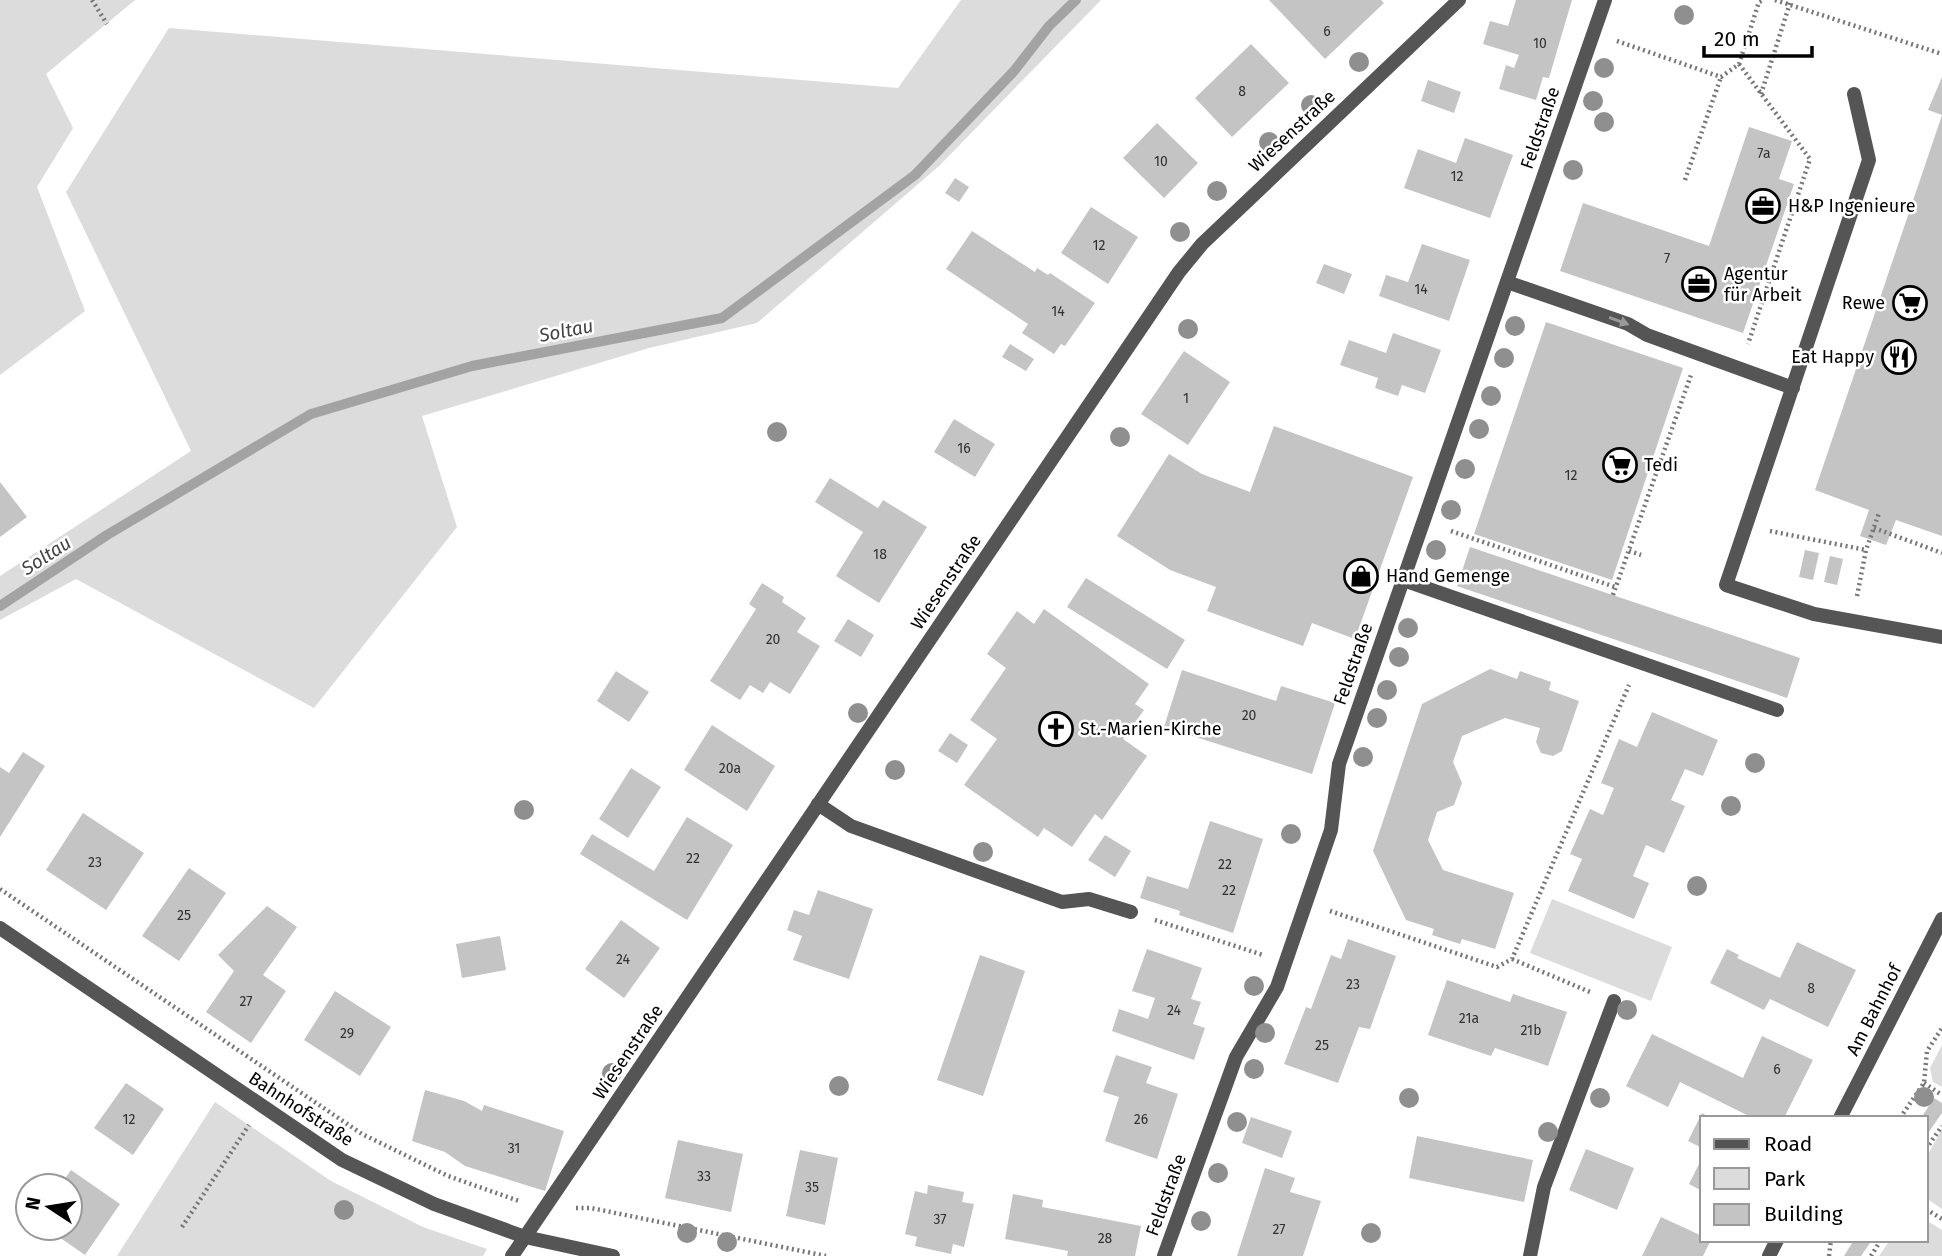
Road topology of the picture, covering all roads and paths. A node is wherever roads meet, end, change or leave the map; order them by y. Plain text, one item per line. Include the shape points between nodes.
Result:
1 (92, 0) edge
2 (1605, 0) edge
3 (1775, 0) edge
4 (1758, 1) edge
5 (1454, 2) edge
6 (1790, 2) edge
7 (107, 24) dead end
8 (1621, 42) dead end
9 (1942, 54) edge
10 (1739, 64) junction
11 (1721, 77) junction
12 (1761, 94) junction
13 (1854, 94) dead end
14 (1685, 180) dead end
15 (1507, 282) junction
16 (1703, 356) junction
17 (1739, 370) junction
18 (1793, 388) junction
19 (1879, 513) dead end
20 (1745, 527) junction
21 (1873, 528) junction
22 (1451, 531) dead end
23 (1866, 550) junction
24 (1629, 551) junction
25 (1942, 552) edge
26 (1641, 555) dead end
27 (1402, 580) junction
28 (1615, 587) junction
29 (1612, 595) dead end
30 (1852, 621) junction
31 (1942, 637) edge
32 (1639, 662) junction
33 (1777, 709) dead end
34 (818, 804) junction
35 (0, 889) edge
36 (1306, 902) junction
37 (1131, 912) joint
38 (1942, 919) edge
39 (0, 928) edge
40 (1512, 959) junction
41 (1285, 962) junction
42 (1614, 1001) joint
43 (1942, 1028) edge
44 (1924, 1083) junction
45 (1942, 1095) edge
46 (261, 1106) junction
47 (1841, 1116) edge
48 (1901, 1116) edge
49 (1942, 1126) edge
50 (1928, 1146) edge
51 (545, 1208) junction
52 (181, 1227) dead end
53 (525, 1237) junction
54 (512, 1256) edge
55 (613, 1256) edge
56 (826, 1256) edge
57 (1164, 1256) edge
58 (1530, 1256) edge

1 - 7 path
2 - 15 street, Feldstraße
3 - 6 path
4 - 10 path
5 - 34 street, Wiesenstraße via 1202,244 1179,272
6 - 9 path
6 - 12 path
8 - 11 path
10 - 11 path
10 - 12 path
11 - 14 path
12 - 17 path via 1810,159
13 - 18 street via 1869,160
15 -> 16 street
15 - 27 street, Feldstraße
16 - 17 street
16 - 24 path
17 - 18 street
18 - 20 street
19 - 21 path
20 - 23 path
20 - 30 street via 1726,585 1814,614
21 - 23 path
21 - 25 path
22 - 28 path
23 - 30 path
24 - 26 path
24 - 28 path
27 - 32 street
27 - 36 street, Feldstraße via 1339,764 1331,830
28 - 29 path
30 - 31 street
32 - 33 street
32 - 40 path
34 - 37 street via 851,826 1062,902 1089,899
34 - 51 street, Wiesenstraße
35 - 51 path via 362,1134 448,1176
36 - 40 path via 1497,967
36 - 41 street, Feldstraße
37 - 41 path
38 - 47 street, Am Bahnhof
39 - 46 street, Bahnhofstraße
40 - 42 path
41 - 57 street, Feldstraße via 1277,987 1236,1056
42 - 58 street via 1544,1187
43 - 44 path via 1927,1051
44 - 45 path
44 - 48 path
46 - 52 path
46 - 53 street, Bahnhofstraße via 342,1160 434,1204
49 - 50 path
51 - 53 street, Wiesenstraße
51 - 56 path via 591,1208
53 - 54 street, Wiesenstraße
53 - 55 street, Bahnhofstraße

